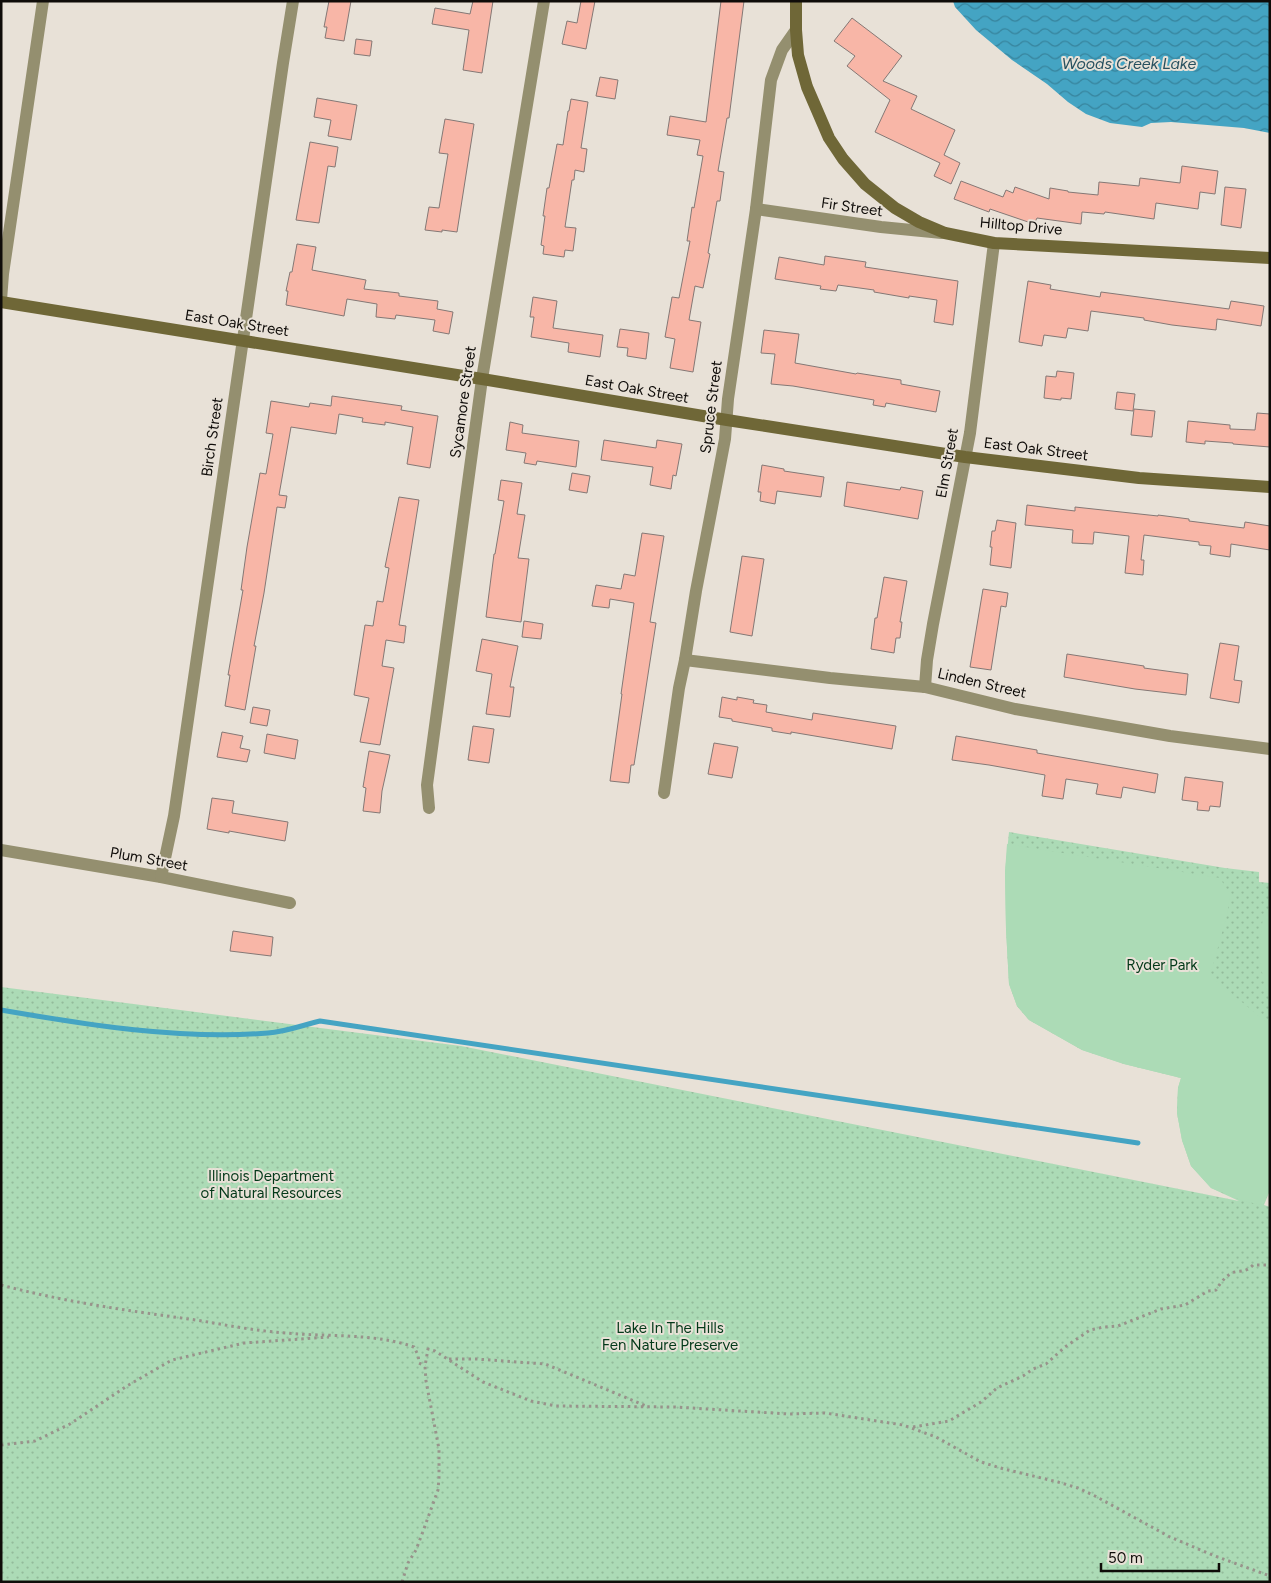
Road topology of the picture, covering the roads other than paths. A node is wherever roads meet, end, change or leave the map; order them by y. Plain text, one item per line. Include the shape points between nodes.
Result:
1 (43, 1) edge
2 (293, 1) edge
3 (544, 1) edge
4 (796, 1) edge
5 (796, 30) junction
6 (756, 209) junction
7 (945, 233) junction
8 (994, 243) junction
9 (1270, 258) edge
10 (1, 301) edge
11 (242, 340) junction
12 (482, 378) junction
13 (727, 420) junction
14 (965, 457) junction
15 (1270, 487) edge
16 (686, 660) junction
17 (925, 687) junction
18 (1270, 749) edge
19 (664, 793) dead end
20 (429, 808) dead end
21 (1, 850) edge
22 (160, 877) junction
23 (290, 903) dead end

1 - 10 street
2 - 11 street, Birch Street
3 - 12 street, Sycamore Street
4 - 5 street, Hilltop Drive
5 - 6 street, Spruce Street via 782,50 771,80
5 - 7 street, Hilltop Drive via 798,55 807,87 829,138 843,159 865,184 895,208
6 - 7 street, Fir Street via 881,228
6 - 13 street, Spruce Street
7 - 8 street, Hilltop Drive
8 - 9 street, Hilltop Drive
8 - 14 street, Elm Street
10 - 11 street, East Oak Street
11 - 12 street, East Oak Street
11 - 22 street, Birch Street via 176,798
12 - 13 street, East Oak Street
12 - 20 street, Sycamore Street via 427,785
13 - 14 street, East Oak Street
13 - 16 street, Spruce Street
14 - 15 street, East Oak Street via 1139,478
14 - 17 street, Elm Street via 933,624
16 - 17 street, Linden Street
16 - 19 street, Spruce Street
17 - 18 street, Linden Street via 1015,709 1170,736
21 - 22 street, Plum Street
22 - 23 street, Plum Street

